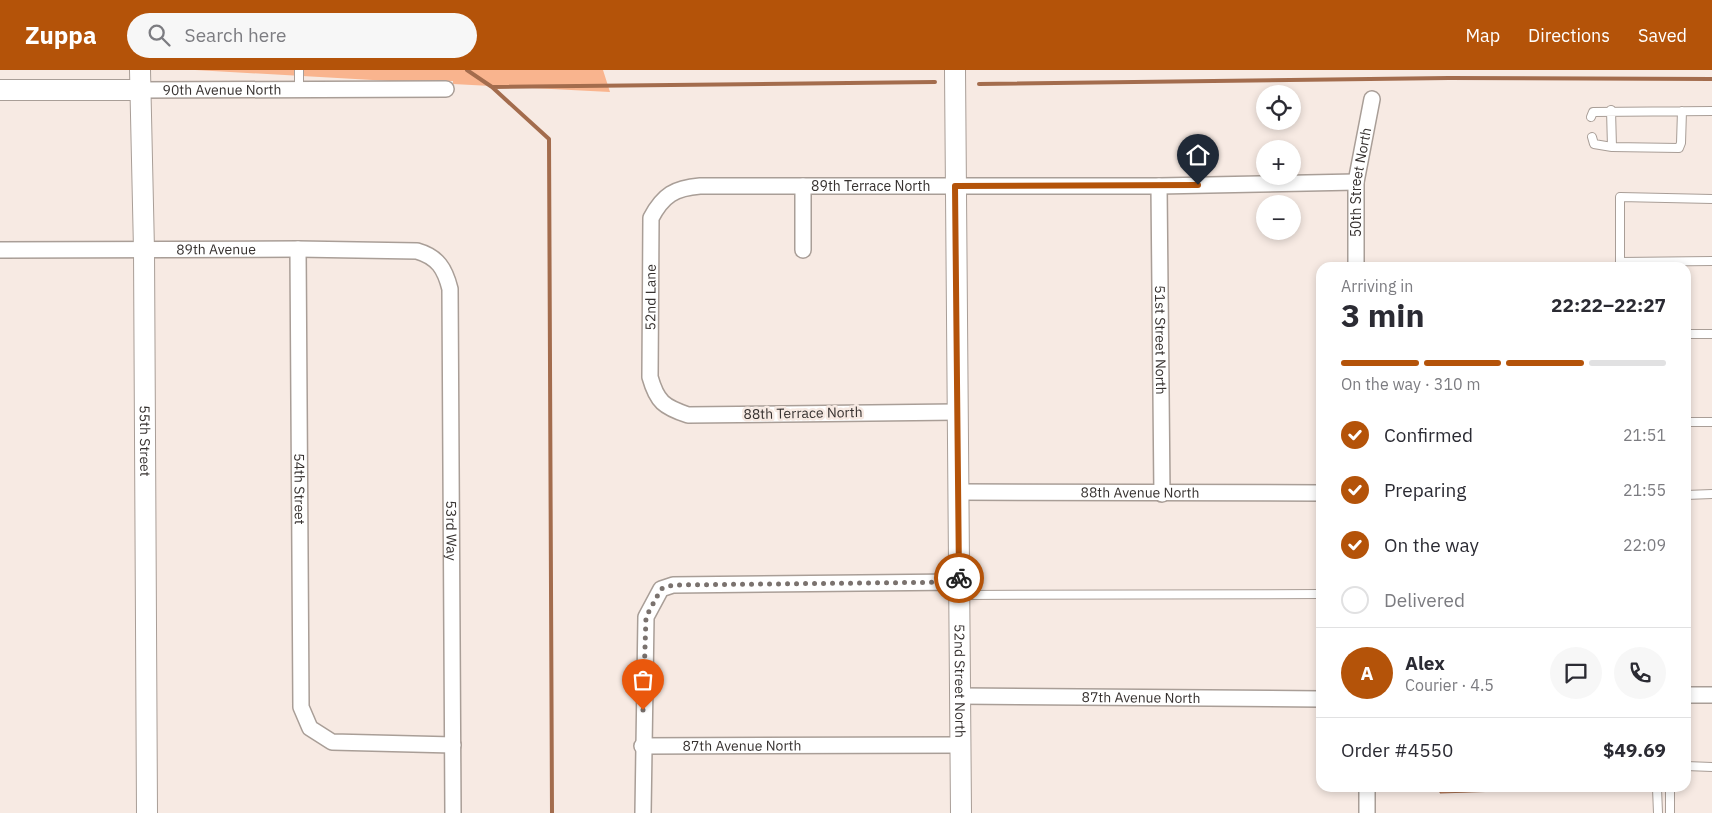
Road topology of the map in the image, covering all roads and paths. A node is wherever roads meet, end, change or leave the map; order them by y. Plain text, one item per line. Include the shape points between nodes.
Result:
1 (299, 70) edge
2 (955, 70) edge
3 (140, 80) edge
4 (446, 89) dead end
5 (0, 90) edge
6 (299, 90) junction
7 (1372, 99) dead end
8 (1611, 110) junction
9 (1682, 111) junction
10 (1712, 111) edge
11 (1591, 117) dead end
12 (1592, 137) dead end
13 (1612, 147) junction
14 (1356, 182) junction
15 (803, 186) junction
16 (955, 186) junction
17 (1158, 186) junction
18 (1712, 199) edge
19 (659, 201) joint
20 (298, 249) junction
21 (0, 250) edge
22 (144, 250) junction
23 (803, 250) dead end
24 (431, 255) joint
25 (1712, 261) edge
26 (1356, 262) edge
27 (1691, 334) edge
28 (1712, 334) edge
29 (655, 396) joint
30 (958, 412) junction
31 (1691, 422) edge
32 (1712, 422) edge
33 (959, 492) junction
34 (1162, 494) junction
35 (1316, 494) edge
36 (1712, 494) edge
37 (1691, 495) edge
38 (959, 589) junction
39 (1316, 594) edge
40 (1691, 695) edge
41 (1712, 695) edge
42 (960, 696) junction
43 (1316, 699) edge
44 (453, 745) junction
45 (961, 745) junction
46 (642, 746) junction
47 (1691, 766) edge
48 (1712, 767) edge
49 (1366, 792) edge
50 (1657, 792) edge
51 (1670, 792) edge
52 (148, 813) edge
53 (453, 813) edge
54 (643, 813) edge
55 (961, 813) edge
56 (1367, 813) edge
57 (1658, 813) edge
58 (1670, 813) edge

1 - 6 lane
2 - 16 street, 52nd Street North
3 - 5 street, 90th Avenue North
3 - 6 street, 90th Avenue North
3 - 22 street, 55th Street
4 - 6 street, 90th Avenue North
7 - 14 street, 50th Street North
8 - 9 lane
8 - 11 lane via 1593,112
8 - 13 lane
9 - 10 lane
9 - 13 lane via 1679,148
12 - 13 lane via 1594,144
14 - 17 street, 89th Terrace North
14 - 26 street, 50th Street North
15 - 16 street, 89th Terrace North
15 - 19 street, 89th Terrace North via 682,188
15 - 23 street
16 - 17 street, 89th Terrace North
16 - 30 street, 52nd Street North
17 - 34 street, 51st Street North
18 - 25 lane via 1620,197 1620,262
19 - 29 street, 52nd Lane via 651,218 650,377
20 - 22 street, 89th Avenue
20 - 24 street, 89th Avenue via 418,251
20 - 44 street, 54th Street via 301,707 310,728 332,742
21 - 22 street, 89th Avenue
22 - 52 street, 55th Street
24 - 44 street, 53rd Way via 446,270 450,289
27 - 28 lane
29 - 30 street, 88th Terrace North via 669,409 688,415
30 - 33 street, 52nd Street North
31 - 32 lane
33 - 34 street, 88th Avenue North
33 - 38 street, 52nd Street North
34 - 35 street, 88th Avenue North
36 - 37 lane
38 - 39 lane
38 - 42 street, 52nd Street North
38 - 46 street via 673,585 661,589 646,617
40 - 41 street
42 - 43 street, 87th Avenue North
42 - 45 street, 52nd Street North
44 - 53 street, 53rd Way
45 - 46 street, 87th Avenue North
45 - 55 street, 52nd Street North
46 - 54 street
47 - 48 lane
49 - 56 street
50 - 57 lane
51 - 58 lane

